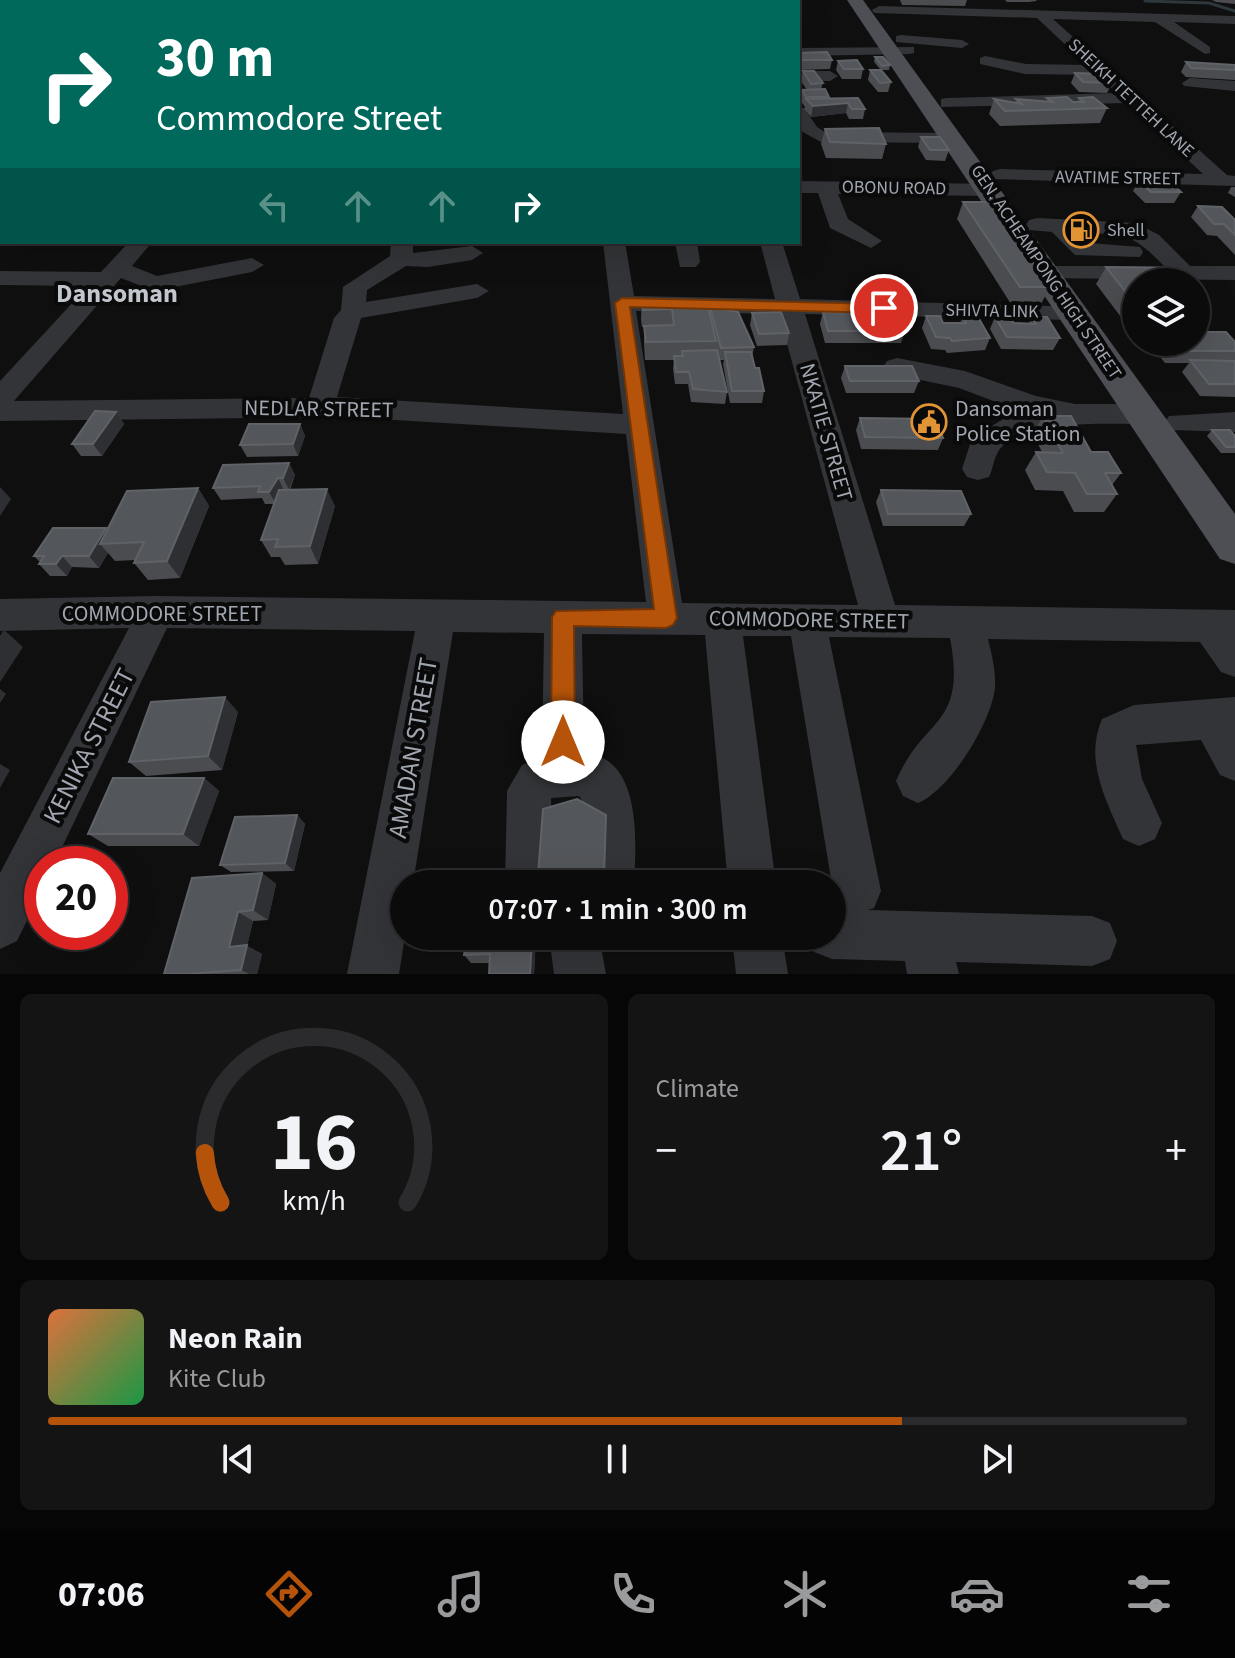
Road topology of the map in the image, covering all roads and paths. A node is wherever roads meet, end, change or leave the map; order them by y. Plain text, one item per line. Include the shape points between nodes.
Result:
1 (977, 0) edge
2 (1134, 2) dead end
3 (1217, 6) dead end
4 (993, 13) junction
5 (1041, 15) junction
6 (1159, 17) junction
7 (1235, 17) edge
8 (891, 22) edge
9 (960, 40) dead end
10 (1205, 50) dead end
11 (829, 51) junction
12 (800, 52) edge
13 (985, 61) dead end
14 (1100, 70) junction
15 (800, 76) edge
16 (1190, 83) dead end
17 (1235, 86) edge
18 (941, 95) junction
19 (1129, 98) junction
20 (800, 115) edge
21 (953, 138) junction
22 (1228, 181) edge
23 (995, 182) junction
24 (800, 187) edge
25 (826, 188) junction
26 (1048, 226) junction
27 (871, 241) dead end
28 (139, 244) edge
29 (614, 244) edge
30 (772, 244) edge
31 (402, 250) edge
32 (472, 253) dead end
33 (252, 265) dead end
34 (1179, 268) edge
35 (1210, 273) edge
36 (1235, 273) edge
37 (112, 274) junction
38 (211, 274) junction
39 (1060, 274) junction
40 (1122, 274) edge
41 (0, 278) edge
42 (231, 291) dead end
43 (477, 291) dead end
44 (622, 303) junction
45 (789, 307) junction
46 (353, 312) junction
47 (1074, 312) junction
48 (897, 367) edge
49 (0, 399) edge
50 (320, 407) junction
51 (0, 411) edge
52 (1075, 414) junction
53 (1144, 414) junction
54 (1235, 422) edge
55 (1179, 423) junction
56 (637, 425) junction
57 (978, 469) dead end
58 (1235, 500) edge
59 (1235, 547) edge
60 (156, 612) junction
61 (0, 615) edge
62 (437, 616) junction
63 (563, 617) junction
64 (666, 618) junction
65 (722, 619) junction
66 (807, 620) junction
67 (881, 621) junction
68 (966, 622) junction
69 (1223, 626) edge
70 (1235, 660) edge
71 (1224, 718) edge
72 (1235, 760) edge
73 (563, 774) junction
74 (918, 781) dead end
75 (1139, 823) dead end
76 (529, 870) edge
77 (611, 870) edge
78 (750, 870) edge
79 (857, 891) dead end
80 (0, 924) edge
81 (846, 937) edge
82 (1092, 941) dead end
83 (576, 950) edge
84 (759, 950) edge
85 (929, 955) edge
86 (373, 974) edge
87 (580, 974) edge
88 (762, 974) edge

1 - 4 street
2 - 6 street
3 - 7 street
4 - 5 street
4 - 8 street
5 - 6 street
5 - 14 street, SHEIKH TETTEH LANE
6 - 7 street
6 - 10 street
8 - 9 street via 928,43
8 - 11 street
8 - 18 main road, GEN. ACHEAMPONG HIGH STREET
8 - 21 main road, GEN. ACHEAMPONG HIGH STREET
11 - 12 street
11 - 15 street via 836,72
13 - 14 street via 1025,69
14 - 19 street, SHEIKH TETTEH LANE
16 - 17 street
18 - 19 street via 1050,101
18 - 23 main road, GEN. ACHEAMPONG HIGH STREET
19 - 22 street, SHEIKH TETTEH LANE
20 - 21 street via 814,135
21 - 23 main road, GEN. ACHEAMPONG HIGH STREET
22 - 23 street, AVATIME STREET
23 - 25 street, OBONU ROAD
23 - 26 main road, GEN. ACHEAMPONG HIGH STREET
23 - 39 main road, GEN. ACHEAMPONG HIGH STREET
24 - 25 street, OBONU ROAD
25 - 27 street via 838,223
26 - 34 street via 1083,250 1163,252
26 - 39 main road, GEN. ACHEAMPONG HIGH STREET
28 - 37 street
29 - 44 street
30 - 45 street, NKATIE STREET
31 - 32 street via 428,260
31 - 46 street via 359,282
33 - 38 street
35 - 36 street
37 - 38 street via 154,284
37 - 41 street
37 - 49 street
38 - 42 street
39 - 40 street
39 - 47 main road, GEN. ACHEAMPONG HIGH STREET
39 - 55 main road, GEN. ACHEAMPONG HIGH STREET
43 - 46 street
44 - 45 street, SHIVTA LINK
44 - 56 street
45 - 47 street, SHIVTA LINK
45 - 67 street, NKATIE STREET
46 - 50 street
47 - 53 main road, GEN. ACHEAMPONG HIGH STREET
48 - 52 street via 965,380
50 - 51 street, NEDLAR STREET
50 - 56 street, NEDLAR STREET
52 - 53 street
52 - 57 street via 1020,422 983,446
53 - 59 main road, GEN. ACHEAMPONG HIGH STREET
54 - 55 street
55 - 58 main road, GEN. ACHEAMPONG HIGH STREET
56 - 64 street
60 - 61 street, COMMODORE STREET
60 - 62 street, COMMODORE STREET
60 - 80 street, KENIKA STREET
62 - 63 street, COMMODORE STREET
62 - 86 street, AMADAN STREET
63 - 64 street, COMMODORE STREET
63 - 73 street
64 - 65 street, COMMODORE STREET
65 - 66 street, COMMODORE STREET
65 - 78 street
66 - 67 street, COMMODORE STREET
66 - 79 street
67 - 68 street, COMMODORE STREET
68 - 69 street, COMMODORE STREET
68 - 74 street via 974,695
69 - 70 street
71 - 72 street
71 - 75 street via 1134,725 1117,733 1117,767
73 - 76 street via 537,780 529,791
73 - 77 street via 590,775 608,797 614,836
81 - 85 street
82 - 85 street
83 - 87 street
84 - 88 street

